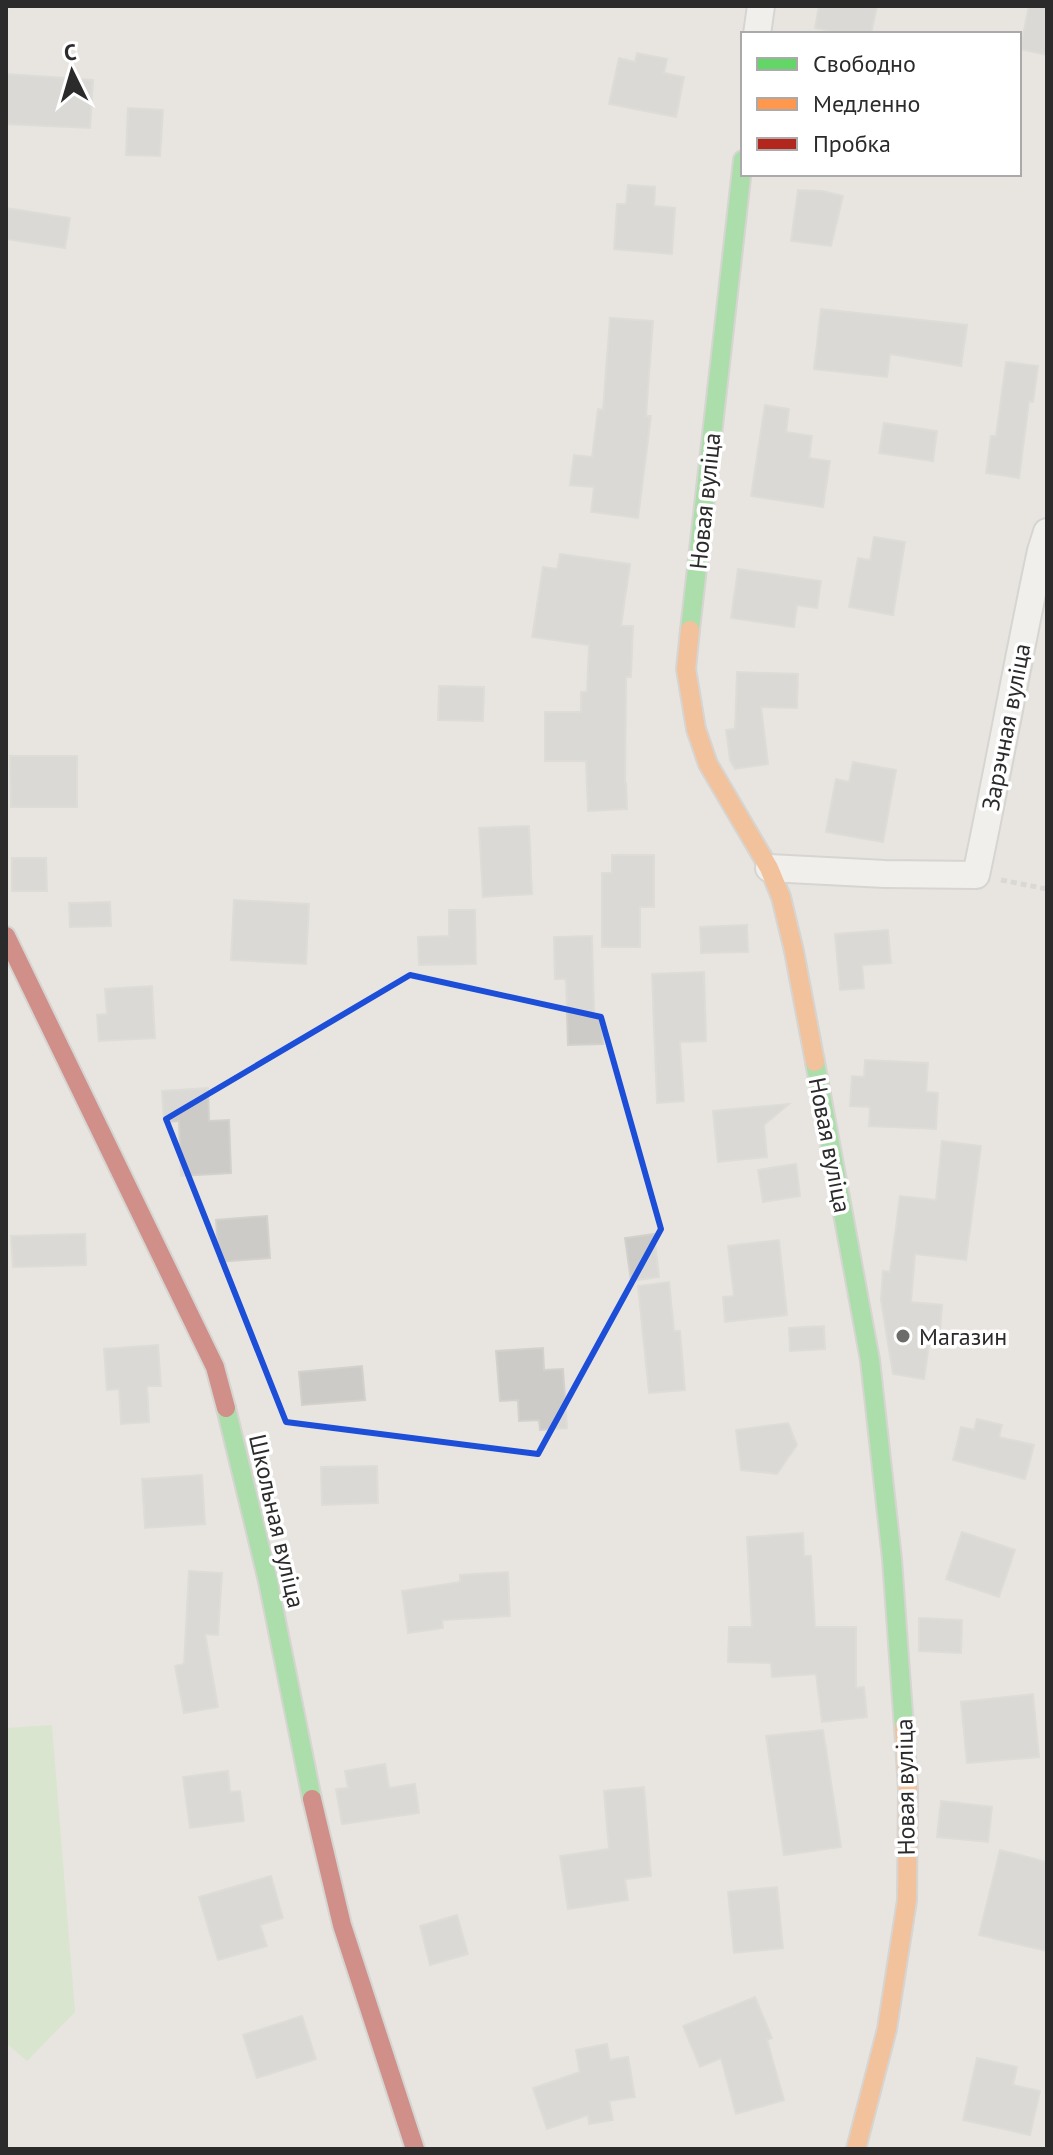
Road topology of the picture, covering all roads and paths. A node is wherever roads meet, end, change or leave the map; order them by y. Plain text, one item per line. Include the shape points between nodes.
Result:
1 (761, 6) edge
2 (757, 32) edge
3 (741, 176) edge
4 (1047, 532) edge
5 (769, 868) junction
6 (976, 875) junction
7 (1047, 889) edge
8 (6, 936) edge
9 (415, 2149) edge
10 (856, 2149) edge

1 - 2 street
3 - 5 street, Новая вуліца via 686,669 689,702 708,764
4 - 6 street, Зарэчная вуліца
5 - 6 street
5 - 10 street, Новая вуліца via 794,951 870,1360 902,1683 907,1900 887,2029
6 - 7 path
8 - 9 street, Школьная вуліца via 215,1367 268,1581 342,1925

